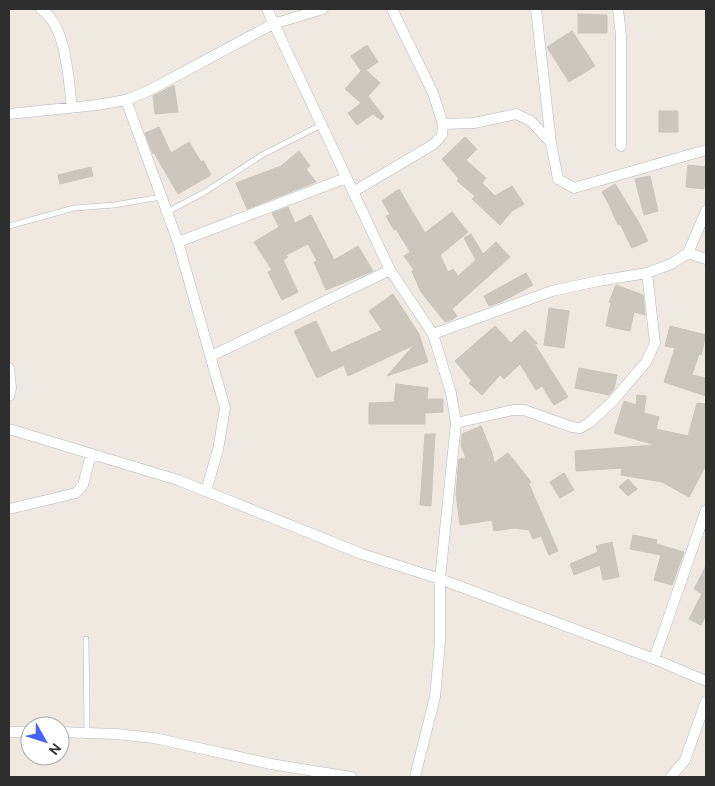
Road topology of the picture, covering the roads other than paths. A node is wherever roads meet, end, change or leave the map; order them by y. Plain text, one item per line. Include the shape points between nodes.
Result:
1 (41, 9) edge
2 (267, 9) edge
3 (323, 9) edge
4 (392, 9) edge
5 (536, 9) edge
6 (618, 9) edge
7 (273, 24) junction
8 (126, 100) junction
9 (72, 107) junction
10 (9, 114) edge
11 (443, 124) junction
12 (321, 125) junction
13 (551, 143) junction
14 (621, 146) dead end
15 (706, 150) edge
16 (346, 178) junction
17 (353, 192) junction
18 (162, 197) junction
19 (706, 211) edge
20 (167, 212) junction
21 (9, 226) edge
22 (178, 242) junction
23 (688, 253) junction
24 (706, 259) edge
25 (390, 270) junction
26 (648, 274) junction
27 (433, 334) junction
28 (211, 356) junction
29 (9, 368) edge
30 (9, 396) edge
31 (456, 422) junction
32 (9, 429) edge
33 (91, 454) junction
34 (206, 491) junction
35 (9, 509) edge
36 (706, 510) edge
37 (440, 580) junction
38 (86, 639) dead end
39 (654, 658) junction
40 (706, 681) edge
41 (706, 701) edge
42 (70, 732) edge
43 (87, 733) junction
44 (351, 777) edge
45 (415, 777) edge
46 (671, 777) edge

1 - 9 street via 60,34
2 - 7 street
3 - 7 street
4 - 11 street via 433,93
5 - 13 street
6 - 14 street
7 - 8 street
7 - 12 street
8 - 9 street
8 - 18 street
9 - 10 street
11 - 13 street via 474,123 516,114 532,121
11 - 17 street via 442,135 434,144
12 - 16 street
12 - 20 lane via 262,155
13 - 15 street via 558,179 574,188
16 - 17 street
16 - 22 street
17 - 25 street
18 - 20 street
18 - 21 lane via 74,208
19 - 23 street
20 - 22 street
22 - 28 street
23 - 24 street
23 - 26 street
25 - 27 street
25 - 28 street
26 - 27 street via 552,292
26 - 31 street via 655,343 646,362 589,423 580,428 572,427 524,410
27 - 31 street
28 - 34 street via 225,408 218,450
29 - 30 street
31 - 37 street
32 - 33 street
33 - 34 street
33 - 35 street via 83,485 76,493
34 - 37 street via 362,554
36 - 39 street
37 - 39 street
37 - 45 street via 440,642 435,697
38 - 43 lane
39 - 40 street
41 - 46 street via 685,760
42 - 43 street
43 - 44 street via 154,738 271,764

